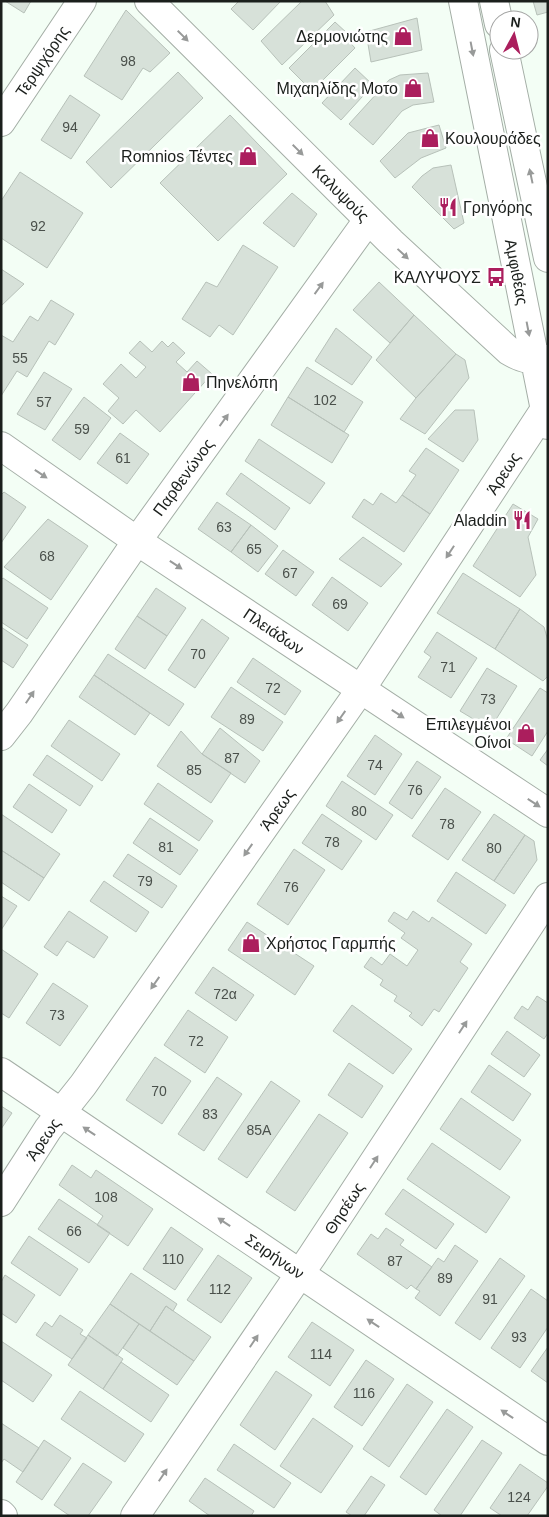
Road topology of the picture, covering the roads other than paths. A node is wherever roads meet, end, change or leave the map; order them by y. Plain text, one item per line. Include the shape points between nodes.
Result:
1 (82, 1) edge
2 (149, 1) edge
3 (463, 1) edge
4 (506, 60) edge
5 (1, 122) edge
6 (368, 220) junction
7 (548, 258) edge
8 (541, 360) edge
9 (546, 417) edge
10 (1, 446) edge
11 (137, 541) junction
12 (361, 689) junction
13 (1, 736) edge
14 (548, 813) edge
15 (548, 897) edge
16 (1, 1072) edge
17 (61, 1112) junction
18 (1, 1202) edge
19 (300, 1274) junction
20 (548, 1441) edge
21 (135, 1516) edge

1 - 5 street, Τερψιχόρης
2 -> 6 street, Καλυψούς
3 -> 8 street, Αμφιθέας
7 -> 4 street, Αμφιθέας
6 -> 8 street, Καλυψούς via 509,352 522,358
11 -> 6 street, Παρθενώνος
8 - 9 street, Αμφιθέας
9 -> 12 street, Άρεως
10 -> 11 street, Πλειάδων
11 -> 12 street, Πλειάδων
13 -> 11 street, Παρθενώνος
12 -> 14 street, Πλειάδων
12 -> 17 street, Άρεως
19 -> 15 street, Θησέως
16 - 17 street, Σειρήνων
17 - 18 street, Άρεως
19 -> 17 street, Σειρήνων
20 -> 19 street, Σειρήνων
21 -> 19 street, Θησέως

